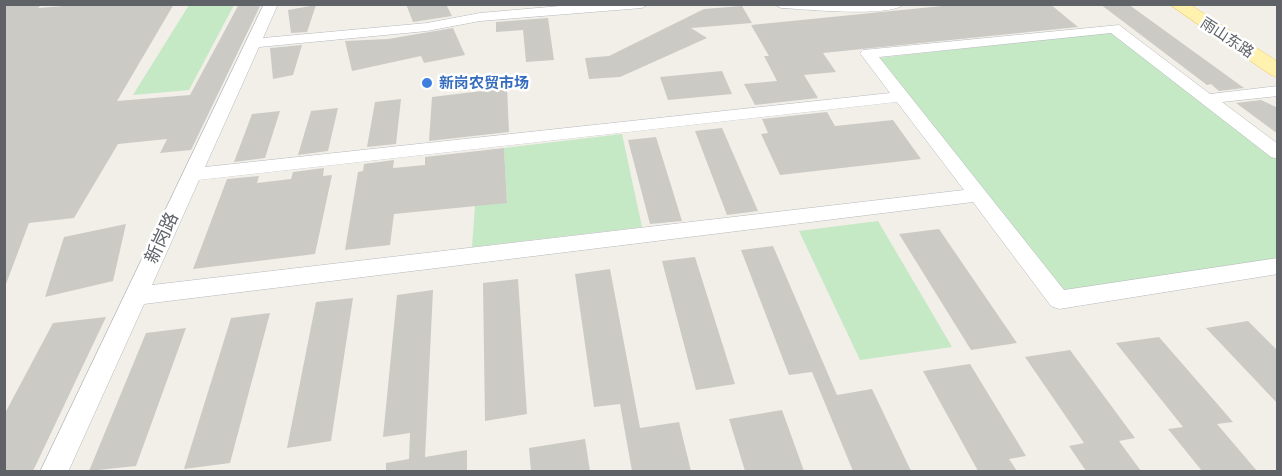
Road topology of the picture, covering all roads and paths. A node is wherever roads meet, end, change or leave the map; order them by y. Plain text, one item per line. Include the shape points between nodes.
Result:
1 (271, 4) edge
2 (642, 4) edge
3 (782, 4) edge
4 (898, 4) edge
5 (1178, 4) edge
6 (1197, 4) edge
7 (253, 43) junction
8 (1278, 56) edge
9 (1278, 71) edge
10 (1278, 91) edge
11 (901, 97) junction
12 (1207, 99) junction
13 (1278, 153) edge
14 (191, 176) junction
15 (978, 195) junction
16 (1278, 266) edge
17 (135, 296) junction
18 (54, 471) edge

1 - 7 street, 新岗路
2 - 7 street via 480,17 427,27
3 - 4 street via 855,8
5 - 9 main road, 雨山东路
6 - 8 main road, 雨山东路
7 - 14 street, 新岗路
10 - 12 street
11 - 12 street via 868,53 1113,28
11 - 14 street
11 - 15 street
12 - 13 street
14 - 17 street, 新岗路
15 - 16 street via 1059,300
15 - 17 street
17 - 18 street, 新岗路

